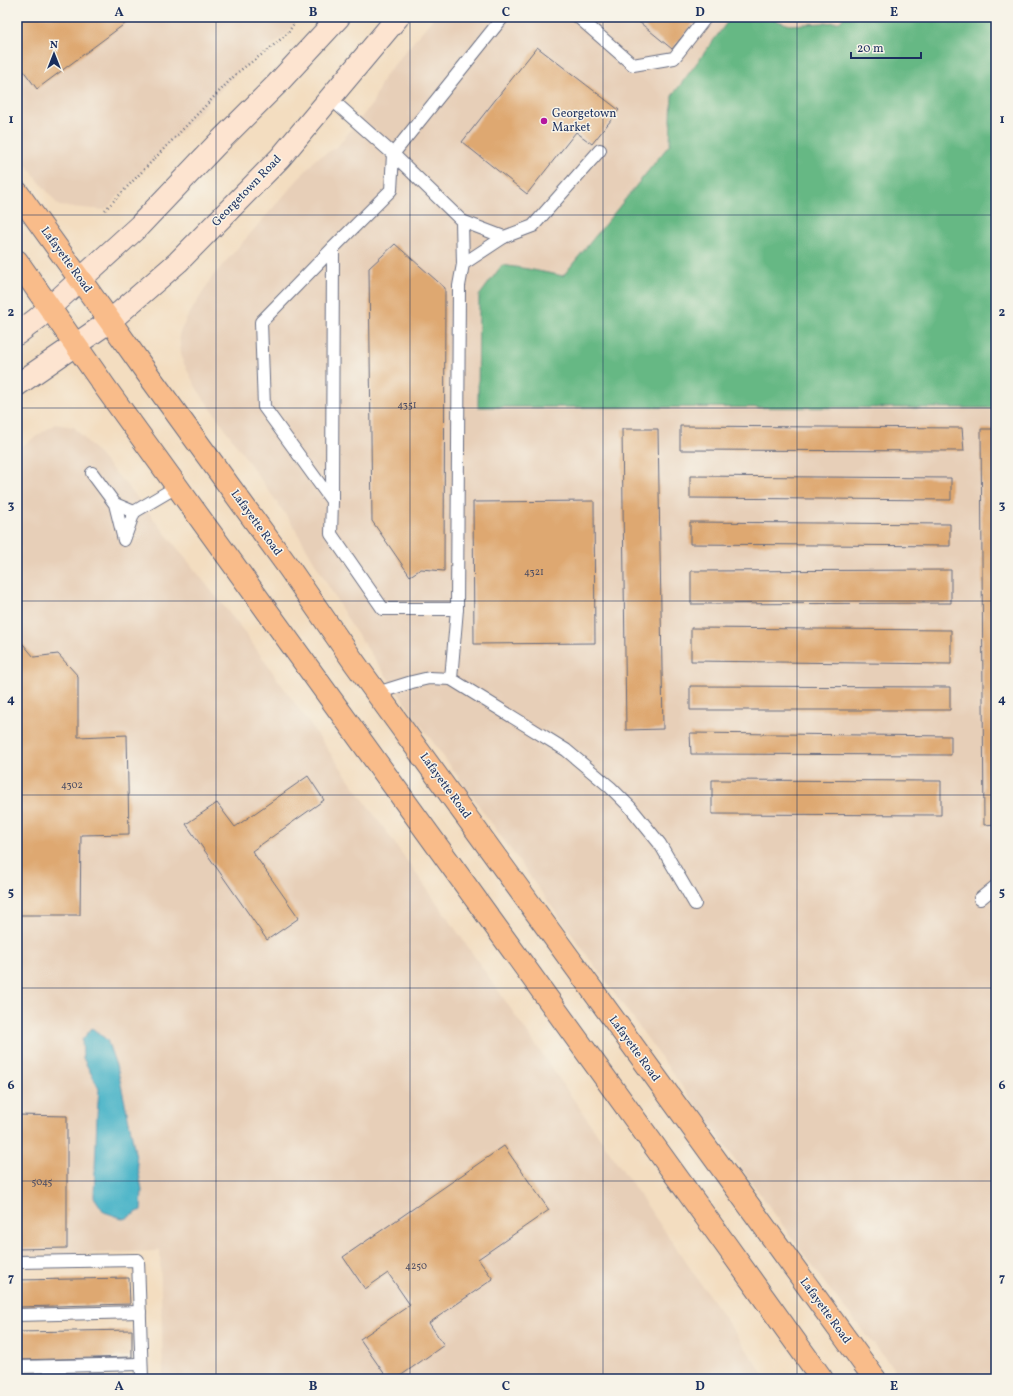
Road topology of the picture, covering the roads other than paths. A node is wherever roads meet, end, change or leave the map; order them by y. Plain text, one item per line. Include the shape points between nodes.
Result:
1 (339, 17) edge
2 (398, 17) edge
3 (503, 17) edge
4 (578, 17) edge
5 (706, 17) edge
6 (330, 98) junction
7 (600, 150) dead end
8 (392, 154) junction
9 (17, 192) edge
10 (462, 220) junction
11 (504, 237) junction
12 (333, 248) junction
13 (17, 261) edge
14 (463, 264) junction
15 (81, 280) junction
16 (50, 308) junction
17 (110, 321) junction
18 (17, 334) edge
19 (76, 345) junction
20 (17, 385) edge
21 (92, 473) dead end
22 (178, 486) junction
23 (332, 501) junction
24 (115, 504) junction
25 (134, 512) junction
26 (457, 609) junction
27 (451, 679) junction
28 (377, 693) junction
29 (996, 886) edge
30 (980, 899) dead end
31 (695, 904) dead end
32 (17, 1262) edge
33 (140, 1312) junction
34 (17, 1315) edge
35 (141, 1364) junction
36 (17, 1367) edge
37 (142, 1379) edge
38 (822, 1379) edge
39 (875, 1379) edge

1 - 15 main road via 139,226
2 - 6 main road, Georgetown Road
3 - 8 lane
4 - 5 lane via 633,65 674,58
6 - 8 lane
6 - 17 main road, Georgetown Road via 280,158 230,210 178,262
7 - 11 lane via 533,226
8 - 10 lane
8 - 12 lane via 391,190
9 - 15 main road, Lafayette Road
10 - 11 lane
10 - 14 lane
11 - 14 lane
12 - 23 lane
12 - 23 lane via 261,322 264,406
13 - 16 main road
14 - 26 lane via 459,286
15 - 16 main road
15 - 17 main road, Lafayette Road
16 - 18 main road
16 - 19 main road
17 - 19 main road, Georgetown Road
17 - 28 main road, Lafayette Road
19 - 20 main road, Georgetown Road
19 - 22 main road
21 - 24 lane
22 - 25 lane
22 - 38 main road
23 - 26 lane via 331,534 383,609
24 - 25 lane
24 - 25 lane via 124,540
26 - 27 lane
27 - 28 lane via 423,679
27 - 31 lane via 566,750 610,787 660,844
28 - 39 main road, Lafayette Road
29 - 30 lane
32 - 33 lane via 138,1260
33 - 34 lane
33 - 35 lane
35 - 36 lane
35 - 37 lane

